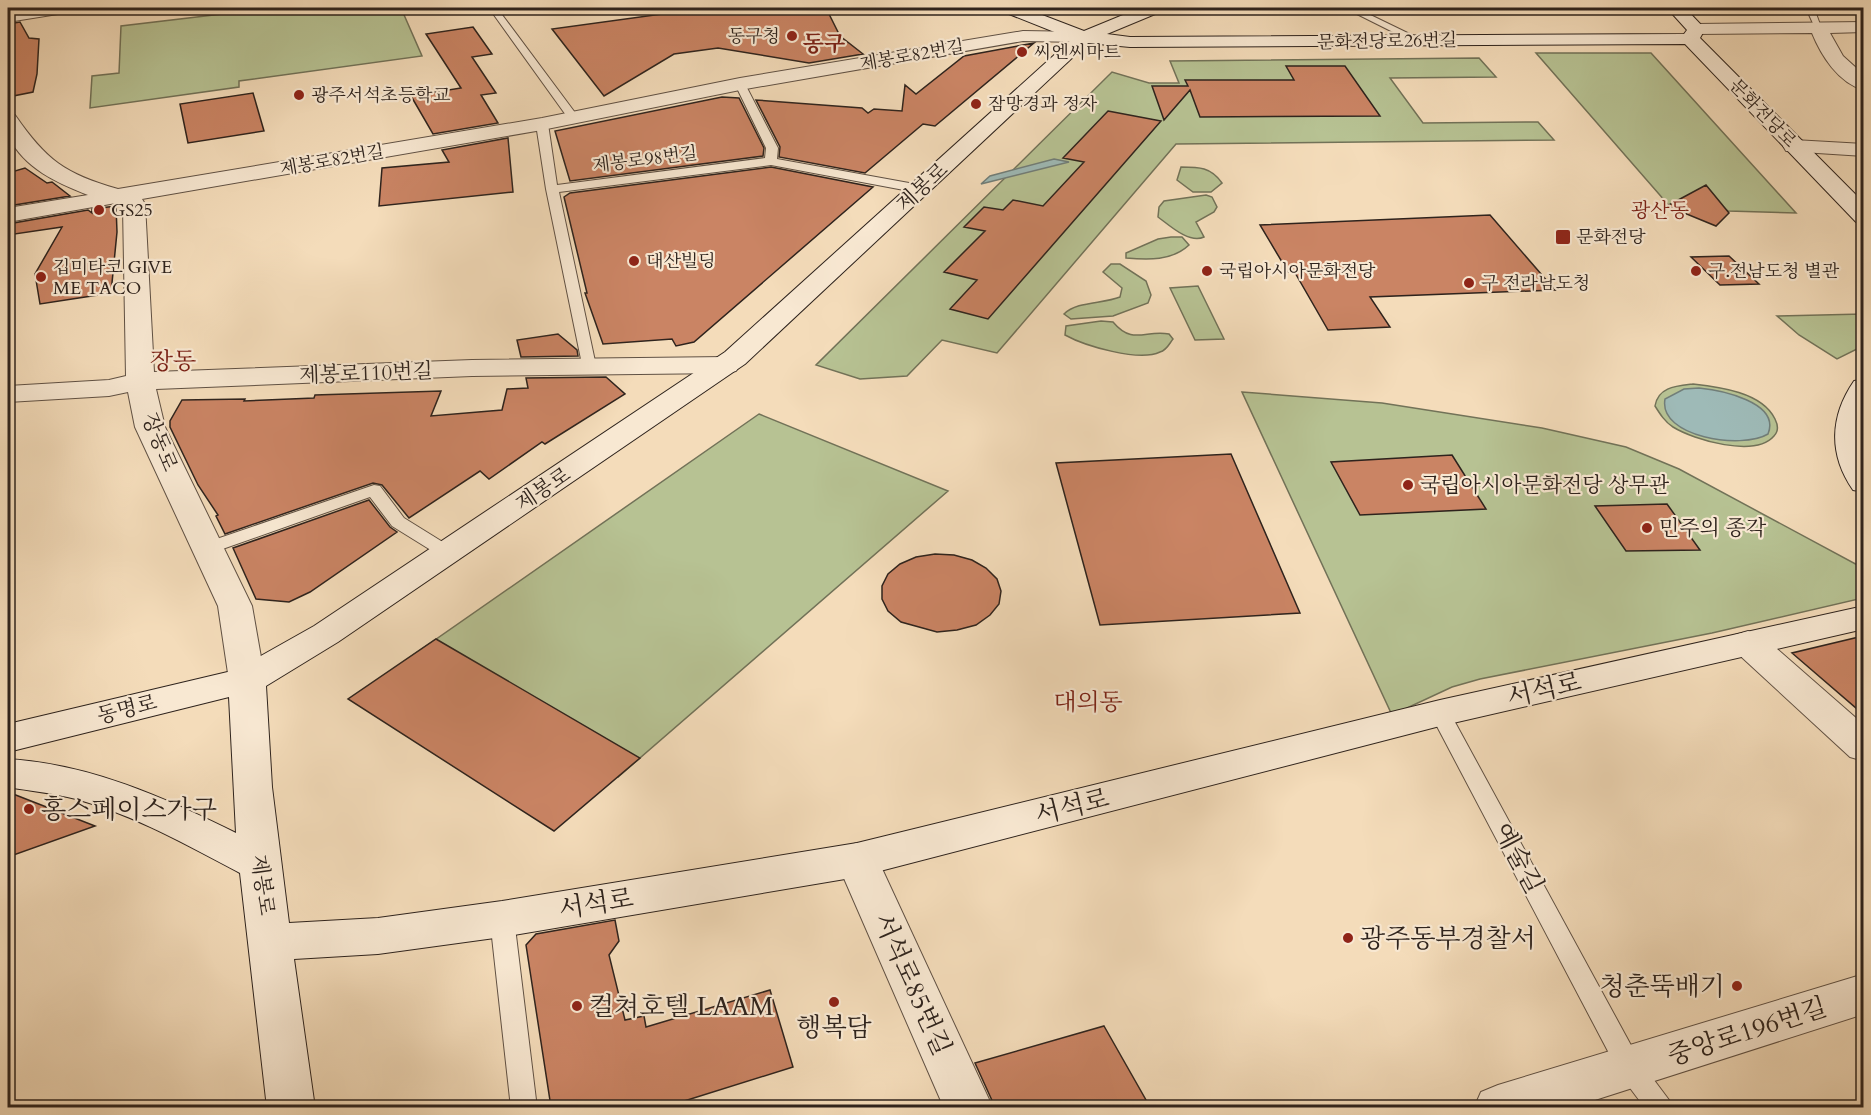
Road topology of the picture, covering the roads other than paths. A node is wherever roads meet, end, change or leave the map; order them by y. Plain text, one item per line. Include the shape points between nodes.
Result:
1 (64, 8) edge
2 (493, 8) edge
3 (1010, 8) edge
4 (1350, 8) edge
5 (1676, 8) edge
6 (1810, 8) edge
7 (1151, 9) edge
8 (8, 17) edge
9 (1863, 27) edge
10 (1819, 28) junction
11 (1693, 34) junction
12 (1084, 37) junction
13 (1417, 40) junction
14 (1212, 43) junction
15 (740, 84) junction
16 (1863, 84) edge
17 (572, 116) junction
18 (542, 124) junction
19 (10, 129) edge
20 (1794, 146) junction
21 (1863, 150) edge
22 (771, 161) junction
23 (552, 189) junction
24 (920, 189) junction
25 (122, 196) junction
26 (8, 215) edge
27 (1863, 217) edge
28 (726, 365) junction
29 (588, 366) junction
30 (140, 381) junction
31 (1863, 387) edge
32 (8, 394) edge
33 (1863, 483) edge
34 (207, 548) junction
35 (448, 553) junction
36 (1863, 617) edge
37 (1748, 643) junction
38 (247, 680) junction
39 (1440, 713) junction
40 (8, 738) edge
41 (1863, 747) edge
42 (8, 773) edge
43 (857, 860) junction
44 (260, 864) junction
45 (502, 919) junction
46 (272, 942) junction
47 (1863, 994) edge
48 (1630, 1068) junction
49 (291, 1107) edge
50 (524, 1107) edge
51 (969, 1107) edge
52 (1498, 1107) edge
53 (1662, 1107) edge

1 - 8 street
2 - 17 lane
3 - 12 street
4 - 13 lane
5 - 11 street, 문화전당로
6 - 10 lane
7 - 12 street, 제봉로
7 - 14 street via 1150,18 1163,29
9 - 10 street, 문화전당로26번길
10 - 11 street, 문화전당로26번길
10 - 16 street via 1829,52 1842,69
11 - 13 street, 문화전당로26번길
11 - 20 street, 문화전당로
12 - 14 street, 문화전당로26번길
12 - 15 street, 제봉로82번길 via 1023,36
12 - 24 street, 제봉로
13 - 14 street, 문화전당로26번길
15 - 17 street, 제봉로82번길
15 - 22 lane via 772,148
17 - 18 street, 제봉로82번길
18 - 23 lane
18 - 25 street, 제봉로82번길
19 - 25 street via 41,165 93,189
20 - 21 street
20 - 27 street, 문화전당로
22 - 23 lane, 제봉로98번길
22 - 24 lane, 제봉로98번길
23 - 29 lane
24 - 28 street, 제봉로
25 - 26 street
25 - 30 street, 장동로 via 134,204
28 - 29 street, 제봉로110번길
28 - 35 street, 제봉로
29 - 30 street, 제봉로110번길
30 - 32 street, 제봉로110번길 via 109,388
30 - 34 street, 장동로 via 150,427
31 - 33 street via 1849,416 1847,430 1848,449
34 - 35 lane via 374,489 398,522
34 - 38 street, 장동로 via 236,606
35 - 38 street, 제봉로 via 326,634
36 - 37 street, 서석로
37 - 39 street, 서석로
37 - 41 street
38 - 40 street, 동명로
38 - 44 street, 제봉로 via 248,739
39 - 43 street, 서석로
39 - 48 lane, 예술길
42 - 44 street via 102,790 176,820
43 - 45 street, 서석로
43 - 51 street, 서석로85번길
44 - 46 street, 제봉로
45 - 46 street, 서석로 via 378,936
45 - 50 lane
46 - 49 street, 제봉로
47 - 48 street, 중앙로196번길
48 - 52 street
48 - 53 lane, 예술길

